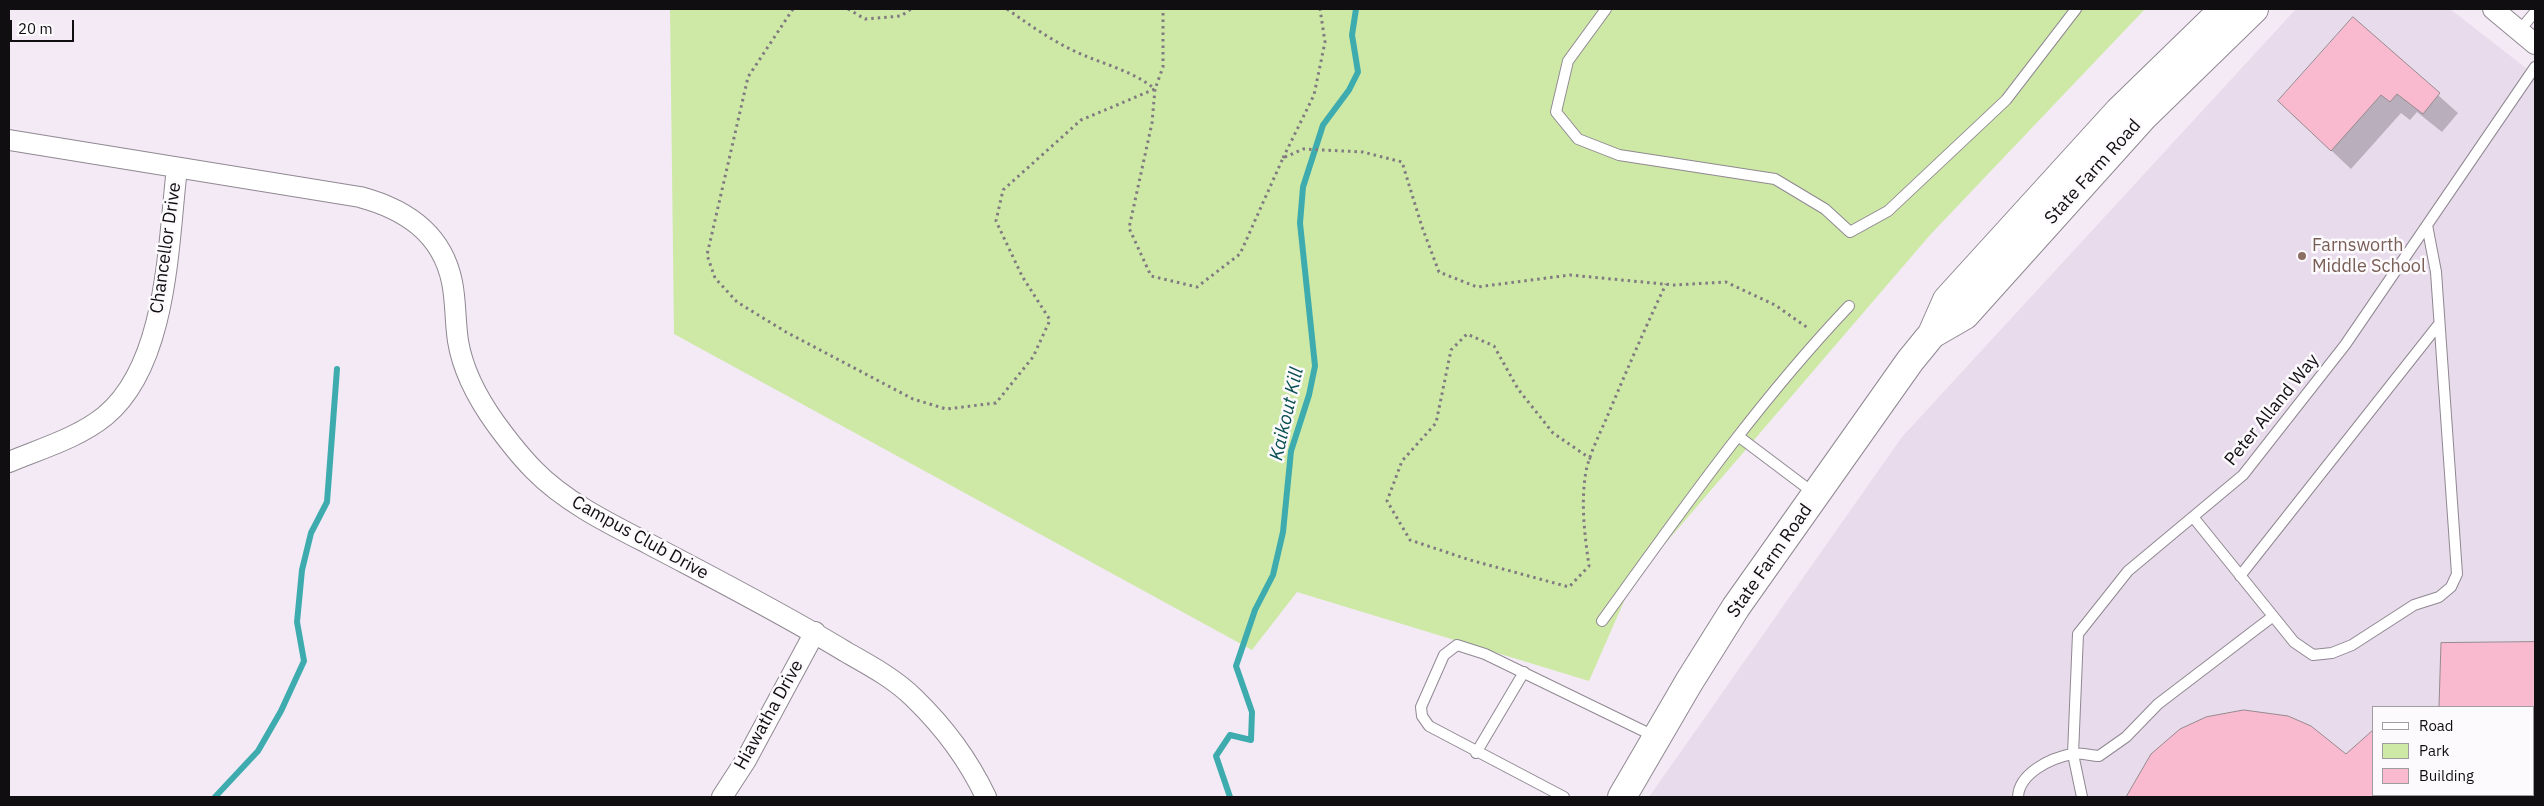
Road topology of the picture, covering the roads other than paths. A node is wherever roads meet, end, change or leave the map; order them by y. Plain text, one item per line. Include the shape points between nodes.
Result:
1 (1606, 9) edge
2 (2076, 9) edge
3 (2224, 9) edge
4 (2254, 9) edge
5 (2493, 9) edge
6 (2535, 12) edge
7 (2519, 31) junction
8 (2535, 44) edge
9 (2535, 67) edge
10 (9, 140) edge
11 (177, 168) junction
12 (389, 205) joint
13 (2426, 225) junction
14 (1849, 306) dead end
15 (2439, 324) junction
16 (1932, 334) junction
17 (1738, 436) junction
18 (9, 462) edge
19 (1816, 494) junction
20 (2193, 517) junction
21 (2240, 576) junction
22 (2272, 617) junction
23 (1602, 621) dead end
24 (814, 632) junction
25 (1524, 672) junction
26 (1657, 737) junction
27 (1476, 753) junction
28 (2073, 754) junction
29 (722, 797) edge
30 (986, 797) edge
31 (1564, 797) edge
32 (1622, 797) edge
33 (2018, 797) edge
34 (2082, 797) edge

1 - 2 lane via 1568,61 1556,112 1578,139 1619,155 1775,179 1824,209 1850,232 1888,211 2006,100
3 - 16 main road, State Farm Road via 2119,111 1947,300
4 - 16 main road, State Farm Road via 2144,116 1965,315
5 - 7 street
6 - 7 lane
7 - 8 street
9 - 13 lane, Peter Alland Way
10 - 11 street, Chancellor Drive
11 - 12 street, Chancellor Drive via 360,197
11 - 18 street, Chancellor Drive via 162,296 151,339 128,390 105,416 76,434
12 - 24 street, Campus Club Drive via 430,235 442,255 452,281 458,342 476,393 534,470 566,496 632,536
13 - 15 lane via 2436,272
13 - 20 lane, Peter Alland Way via 2344,345 2243,475
14 - 17 lane via 1820,336
15 - 21 lane
15 - 22 lane via 2457,574 2451,586 2439,597 2414,605 2352,645 2332,654 2313,655 2294,642
16 - 19 main road, State Farm Road
17 - 19 lane
17 - 23 lane
19 - 26 main road, State Farm Road via 1736,607
20 - 21 lane
20 - 28 lane, Peter Alland Way via 2128,571 2078,634
21 - 22 lane
22 - 28 lane via 2158,704 2126,737 2100,756
24 - 29 street, Hiawatha Drive via 746,760
24 - 30 street, Campus Club Drive via 913,696 956,744
25 - 26 lane
25 - 27 lane
25 - 27 lane via 1457,645 1444,655 1421,707 1422,716 1429,726
26 - 32 main road, State Farm Road
27 - 31 lane
28 - 33 lane via 2031,771 2018,788
28 - 34 lane, Peter Alland Way

